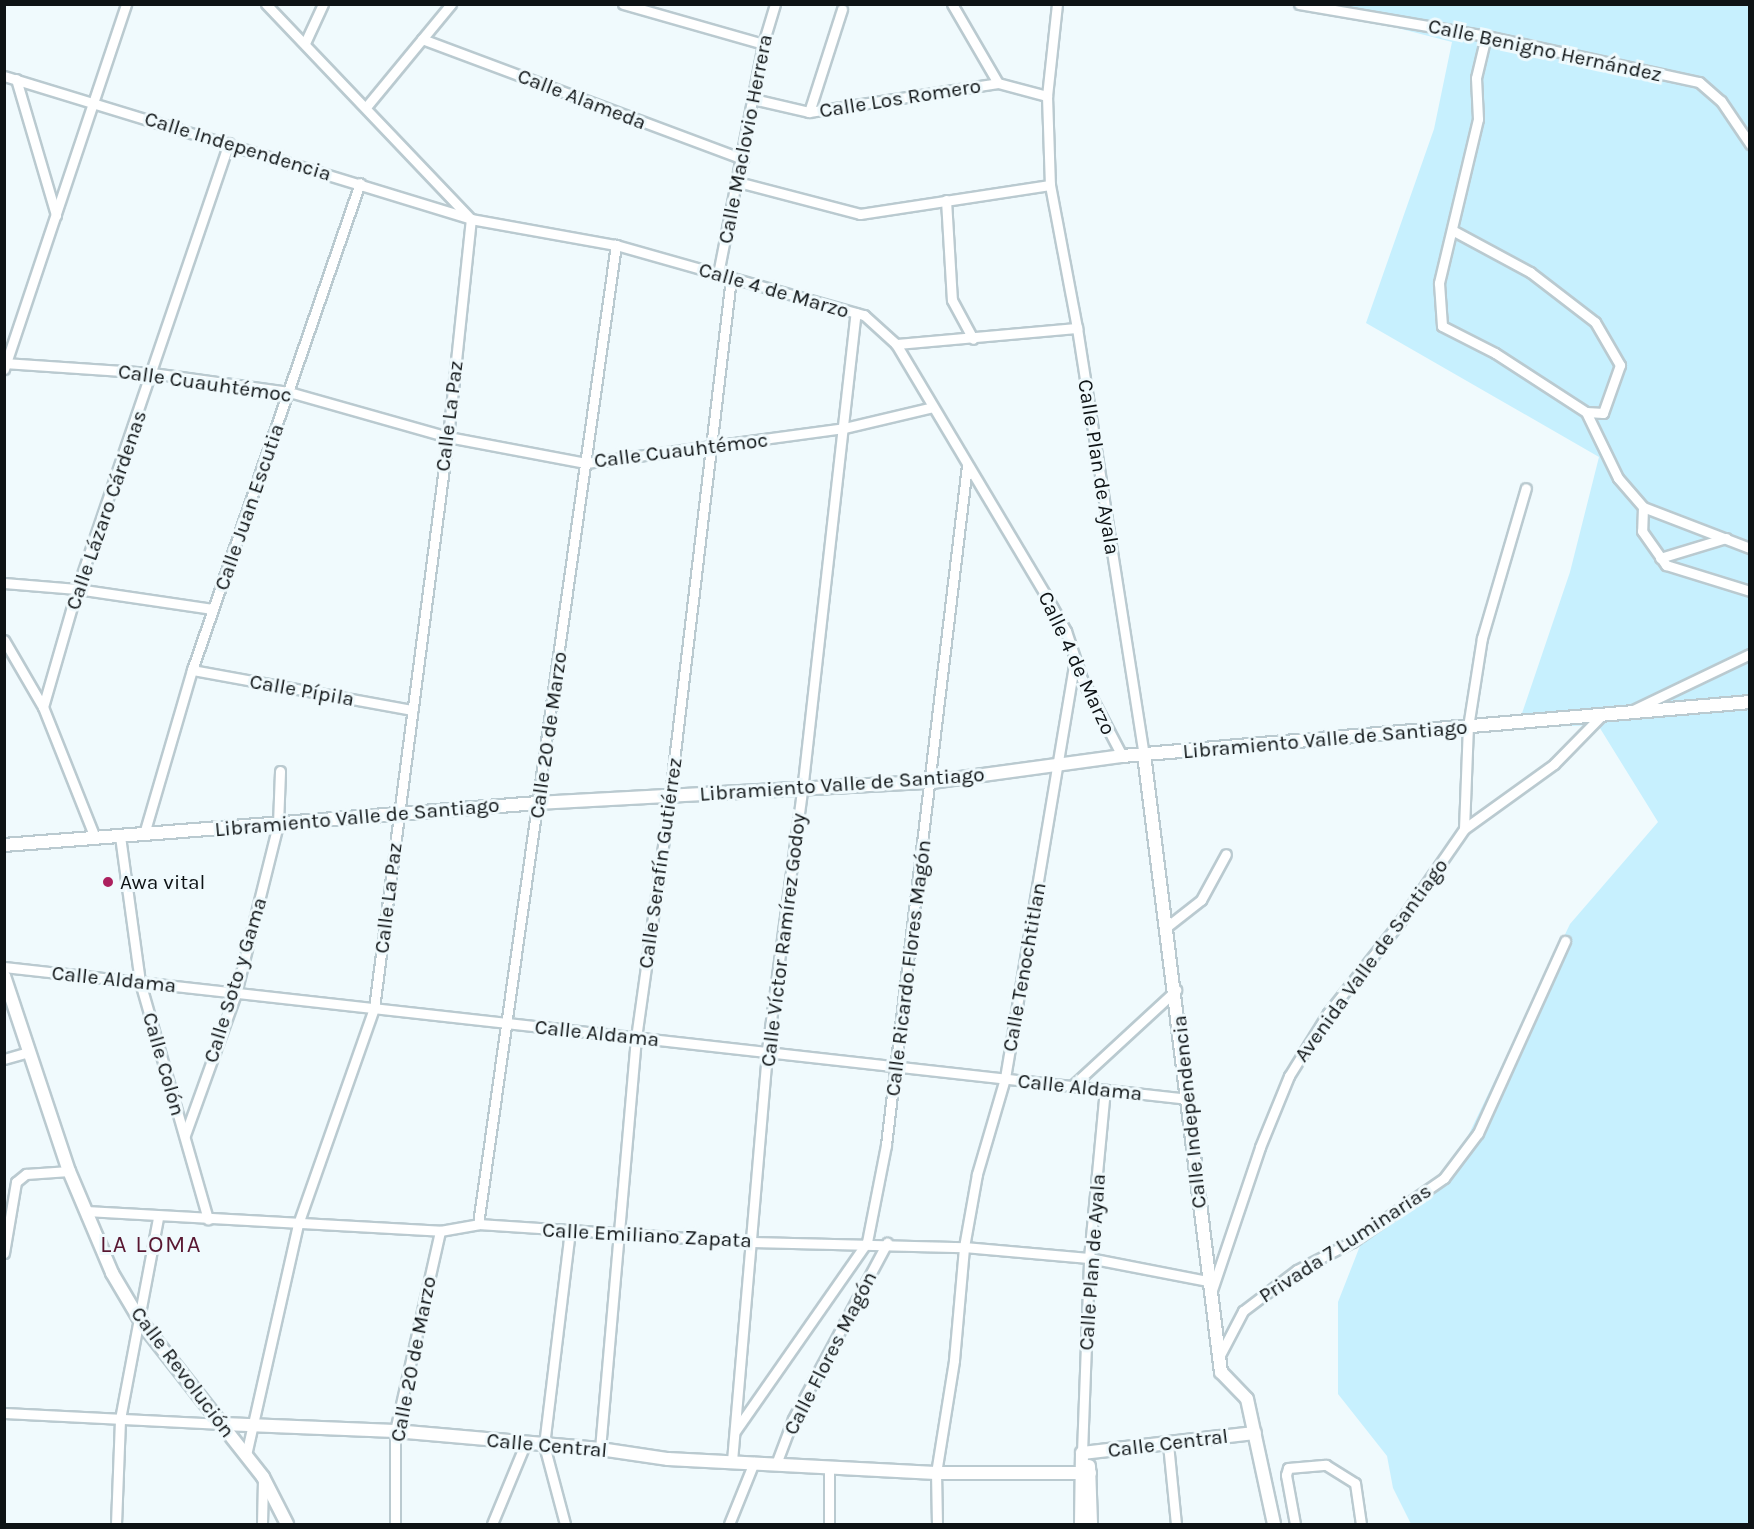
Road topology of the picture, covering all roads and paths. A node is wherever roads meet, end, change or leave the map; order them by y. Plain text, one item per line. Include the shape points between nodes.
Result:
1 (126, 4) edge
2 (266, 4) edge
3 (323, 4) edge
4 (450, 4) edge
5 (623, 4) edge
6 (775, 4) edge
7 (952, 4) edge
8 (1057, 4) edge
9 (1299, 4) edge
10 (1310, 6) edge
11 (842, 9) dead end
12 (1486, 36) junction
13 (422, 39) junction
14 (305, 43) junction
15 (763, 44) junction
16 (4, 76) edge
17 (16, 80) junction
18 (998, 82) junction
19 (1047, 96) junction
20 (753, 99) junction
21 (94, 103) junction
22 (367, 106) junction
23 (809, 112) junction
24 (229, 143) junction
25 (1749, 144) edge
26 (743, 159) junction
27 (738, 182) junction
28 (360, 183) junction
29 (1050, 185) junction
30 (946, 200) junction
31 (56, 216) junction
32 (471, 219) junction
33 (1452, 230) junction
34 (616, 245) junction
35 (718, 274) junction
36 (731, 278) junction
37 (856, 313) junction
38 (1077, 328) junction
39 (973, 339) junction
40 (896, 344) junction
41 (4, 345) edge
42 (6, 362) edge
43 (152, 373) junction
44 (289, 392) junction
45 (933, 407) junction
46 (1586, 412) junction
47 (844, 428) junction
48 (448, 437) junction
49 (713, 447) junction
50 (586, 463) junction
51 (967, 466) junction
52 (1527, 488) dead end
53 (1643, 507) junction
54 (1726, 538) junction
55 (1749, 548) edge
56 (1660, 558) junction
57 (4, 583) edge
58 (77, 589) junction
59 (1749, 591) edge
60 (213, 609) junction
61 (4, 640) edge
62 (1749, 654) edge
63 (1075, 657) junction
64 (192, 669) junction
65 (1749, 702) edge
66 (44, 707) junction
67 (412, 710) junction
68 (1625, 714) junction
69 (1601, 716) junction
70 (1468, 727) junction
71 (1144, 754) junction
72 (1122, 756) junction
73 (1059, 765) junction
74 (280, 771) dead end
75 (932, 782) junction
76 (802, 791) junction
77 (670, 795) junction
78 (538, 803) junction
79 (398, 814) junction
80 (278, 824) junction
81 (1464, 829) junction
82 (144, 834) junction
83 (120, 836) junction
84 (95, 838) junction
85 (4, 845) edge
86 (1226, 854) dead end
87 (1164, 929) junction
88 (1565, 941) dead end
89 (4, 967) edge
90 (4, 976) edge
91 (140, 982) junction
92 (1176, 990) junction
93 (236, 993) junction
94 (374, 1008) junction
95 (504, 1023) junction
96 (636, 1038) junction
97 (767, 1050) junction
98 (29, 1052) junction
99 (4, 1059) edge
100 (896, 1068) junction
101 (1005, 1078) junction
102 (1072, 1086) junction
103 (1105, 1090) junction
104 (1189, 1099) junction
105 (185, 1135) junction
106 (69, 1171) junction
107 (86, 1212) junction
108 (158, 1217) junction
109 (208, 1219) junction
110 (298, 1224) junction
111 (478, 1224) junction
112 (440, 1231) junction
113 (570, 1231) junction
114 (621, 1232) junction
115 (752, 1242) junction
116 (867, 1242) junction
117 (887, 1243) junction
118 (964, 1247) junction
119 (4, 1253) edge
120 (1089, 1258) junction
121 (1207, 1281) junction
122 (1210, 1295) junction
123 (141, 1322) junction
124 (1219, 1357) junction
125 (4, 1413) edge
126 (120, 1419) junction
127 (223, 1425) junction
128 (250, 1425) junction
129 (736, 1430) junction
130 (395, 1431) junction
131 (1255, 1433) junction
132 (526, 1442) junction
133 (1168, 1444) junction
134 (544, 1445) junction
135 (600, 1449) junction
136 (1085, 1453) junction
137 (246, 1455) junction
138 (732, 1461) junction
139 (754, 1461) junction
140 (776, 1464) junction
141 (829, 1468) junction
142 (936, 1473) junction
143 (1085, 1473) junction
144 (263, 1477) junction
145 (116, 1524) edge
146 (262, 1524) edge
147 (287, 1524) edge
148 (395, 1524) edge
149 (492, 1524) edge
150 (565, 1524) edge
151 (729, 1524) edge
152 (829, 1524) edge
153 (937, 1524) edge
154 (1081, 1524) edge
155 (1091, 1524) edge
156 (1176, 1524) edge
157 (1274, 1524) edge
158 (1295, 1524) edge
159 (1361, 1524) edge

1 - 21 street
2 - 14 street
3 - 14 street
4 - 13 street
5 - 15 street
6 - 15 street, Calle Maclovio Herrera
7 - 18 street
8 - 19 street, Calle Plan de Ayala
9 - 10 street, Calle Benigno Hernández
10 - 12 street, Calle Benigno Hernández
11 - 23 street
12 - 25 street, Calle Benigno Hernández via 1699,82 1721,101
12 - 33 street via 1476,78 1478,119
13 - 22 street
13 - 26 street, Calle Alameda
14 - 22 street
15 - 20 street, Calle Maclovio Herrera
16 - 17 street, Calle Independencia
17 - 21 street, Calle Independencia
17 - 31 street
18 - 19 street, Calle Los Romero
18 - 23 street, Calle Los Romero
19 - 29 street, Calle Plan de Ayala
20 - 23 street, Calle Los Romero
20 - 26 street, Calle Maclovio Herrera
21 - 24 street, Calle Independencia
21 - 31 street
22 - 32 street
24 - 28 street, Calle Independencia
24 - 43 street, Calle Lázaro Cárdenas
26 - 27 street, Calle Maclovio Herrera
27 - 30 street via 860,214
27 - 35 street, Calle Maclovio Herrera
28 - 32 street, Calle Independencia
28 - 44 street, Calle Juan Escutia
29 - 30 street
29 - 38 street, Calle Plan de Ayala
30 - 39 street via 952,300
31 - 42 street
32 - 34 street, Calle 4 de Marzo
32 - 48 street, Calle La Paz
33 - 46 street via 1439,283 1442,326 1495,353
33 - 46 street via 1530,272 1595,322 1620,365 1603,413
34 - 35 street, Calle 4 de Marzo
34 - 50 street, Calle 20 de Marzo
35 - 36 street, Calle 4 de Marzo
36 - 37 street, Calle 4 de Marzo
36 - 49 street, Calle Serafín Gutiérrez
37 - 40 street, Calle 4 de Marzo
37 - 47 street, Calle Víctor Ramírez Godoy
38 - 39 street
38 - 71 street, Calle Plan de Ayala
39 - 40 street
40 - 45 street, Calle 4 de Marzo
41 - 42 street
42 - 43 street, Calle Cuauhtémoc
43 - 44 street, Calle Cuauhtémoc
43 - 58 street, Calle Lázaro Cárdenas
44 - 48 street, Calle Cuauhtémoc
44 - 60 street, Calle Juan Escutia
45 - 47 street, Calle Cuauhtémoc
45 - 51 street, Calle 4 de Marzo
46 - 53 street via 1618,478
47 - 49 street, Calle Cuauhtémoc
47 - 76 street, Calle Víctor Ramírez Godoy
48 - 50 street, Calle Cuauhtémoc
48 - 67 street, Calle La Paz
49 - 50 street, Calle Cuauhtémoc
49 - 77 street, Calle Serafín Gutiérrez
50 - 78 street, Calle 20 de Marzo
51 - 63 street, Calle 4 de Marzo via 1046,594
51 - 75 street, Calle Ricardo Flores Magón
52 - 70 street via 1482,638
53 - 54 street
53 - 56 street via 1642,531
54 - 55 street
54 - 56 street
56 - 59 street via 1666,566
57 - 58 street
58 - 60 street
58 - 66 street, Calle Lázaro Cárdenas
60 - 64 street, Calle Juan Escutia
61 - 66 street
62 - 68 street
63 - 72 street, Calle 4 de Marzo via 1082,679
63 - 73 street, Calle Tenochtitlan
64 - 67 street, Calle Pípila
64 - 82 street, Calle Juan Escutia
65 - 68 street, Libramiento Valle de Santiago
66 - 84 street
67 - 79 street, Calle La Paz
68 - 69 street, Libramiento Valle de Santiago
69 - 70 street, Libramiento Valle de Santiago
69 - 81 street, Avenida Valle de Santiago via 1554,764
70 - 71 street, Libramiento Valle de Santiago
70 - 81 street
71 - 72 street, Libramiento Valle de Santiago
71 - 87 street, Calle Plan de Ayala
72 - 73 street, Libramiento Valle de Santiago
73 - 75 street, Libramiento Valle de Santiago
73 - 101 street, Calle Tenochtitlan
74 - 80 street, Calle Soto y Gama
75 - 76 street, Libramiento Valle de Santiago
75 - 100 street, Calle Ricardo Flores Magón
76 - 77 street, Libramiento Valle de Santiago
76 - 97 street, Calle Víctor Ramírez Godoy
77 - 78 street, Libramiento Valle de Santiago
77 - 96 street, Calle Serafín Gutiérrez
78 - 79 street, Libramiento Valle de Santiago
78 - 95 street, Calle 20 de Marzo
79 - 80 street, Libramiento Valle de Santiago
79 - 94 street, Calle La Paz
80 - 82 street, Libramiento Valle de Santiago
80 - 93 street, Calle Soto y Gama
81 - 122 street, Avenida Valle de Santiago via 1400,923 1328,1013 1289,1076 1260,1147
82 - 83 street, Libramiento Valle de Santiago
83 - 84 street, Libramiento Valle de Santiago
83 - 91 street, Calle Colón
84 - 85 street, Libramiento Valle de Santiago
86 - 87 street via 1201,900
87 - 92 street, Calle Independencia
88 - 124 street, Privada 7 Luminarias via 1478,1133 1444,1178 1352,1242 1297,1270 1243,1311
89 - 91 street, Calle Aldama
90 - 98 street, Calle Revolución
91 - 93 street, Calle Aldama
91 - 105 street, Calle Colón
92 - 102 street
92 - 104 street, Calle Independencia
93 - 94 street, Calle Aldama
93 - 105 street, Calle Soto y Gama
94 - 95 street, Calle Aldama
94 - 110 street, Calle La Paz
95 - 96 street, Calle Aldama
95 - 111 street, Calle 20 de Marzo
96 - 97 street, Calle Aldama
96 - 114 street, Calle Serafín Gutiérrez
97 - 100 street, Calle Aldama
97 - 115 street, Calle Víctor Ramírez Godoy
98 - 99 street
98 - 106 street, Calle Revolución
100 - 101 street, Calle Aldama
100 - 116 street, Calle Ricardo Flores Magón
101 - 102 street, Calle Aldama
101 - 118 street, Calle Tenochtitlan via 978,1174
102 - 103 street, Calle Aldama
103 - 104 street, Calle Aldama
103 - 120 street, Calle Plan de Ayala
104 - 121 street, Calle Independencia
105 - 109 street, Calle Colón
106 - 107 street, Calle Revolución
106 - 119 street via 26,1174 16,1182
107 - 108 street, Calle Emiliano Zapata
107 - 123 street, Calle Revolución via 112,1273
108 - 109 street, Calle Emiliano Zapata
108 - 123 street
109 - 110 street, Calle Emiliano Zapata
110 - 112 street, Calle Emiliano Zapata
110 - 128 street, Calle La Paz
111 - 112 street, Calle Emiliano Zapata
111 - 113 street, Calle Emiliano Zapata
112 - 130 street, Calle 20 de Marzo
113 - 114 street, Calle Emiliano Zapata
113 - 134 street
114 - 115 street, Calle Emiliano Zapata
114 - 135 street, Calle Serafín Gutiérrez
115 - 116 street, Calle Emiliano Zapata
115 - 129 street, Calle Víctor Ramírez Godoy
116 - 117 street, Calle Emiliano Zapata
116 - 129 street, Calle Ricardo Flores Magón
117 - 118 street, Calle Emiliano Zapata
117 - 140 street, Calle Flores Magón via 792,1419
118 - 120 street, Calle Emiliano Zapata
118 - 142 street, Calle Tenochtitlan via 954,1360
120 - 121 street, Calle Emiliano Zapata
120 - 136 street, Calle Plan de Ayala
121 - 122 street, Calle Independencia
122 - 124 street, Calle Independencia
123 - 126 street
123 - 127 street, Calle Revolución
124 - 131 street, Calle Independencia via 1221,1372 1247,1399
125 - 126 street, Calle Central
126 - 127 street, Calle Central
126 - 145 street
127 - 128 street, Calle Central
127 - 137 street, Calle Revolución
128 - 130 street, Calle Central
128 - 137 street, Calle La Paz
129 - 138 street, Calle Víctor Ramírez Godoy
130 - 132 street, Calle Central
130 - 148 street, Calle 20 de Marzo
131 - 133 street, Calle Central
131 - 157 street, Calle Independencia
132 - 134 street, Calle Central
132 - 149 street
133 - 136 street, Calle Central
133 - 156 street
134 - 135 street, Calle Central
134 - 150 street
135 - 138 street, Calle Central via 668,1459
136 - 143 street, Calle Plan de Ayala
137 - 144 street, Calle Revolución
138 - 139 street, Calle Central
139 - 140 street, Calle Central
139 - 151 street
140 - 141 street, Calle Central
141 - 142 street, Calle Central
141 - 152 street
142 - 143 street, Calle Central
142 - 153 street, Calle Tenochtitlan
143 - 154 street, Calle Plan de Ayala
143 - 155 street, Calle Plan de Ayala
144 - 146 street
144 - 147 street, Calle Revolución
158 - 159 street via 1288,1468 1326,1465 1355,1483

